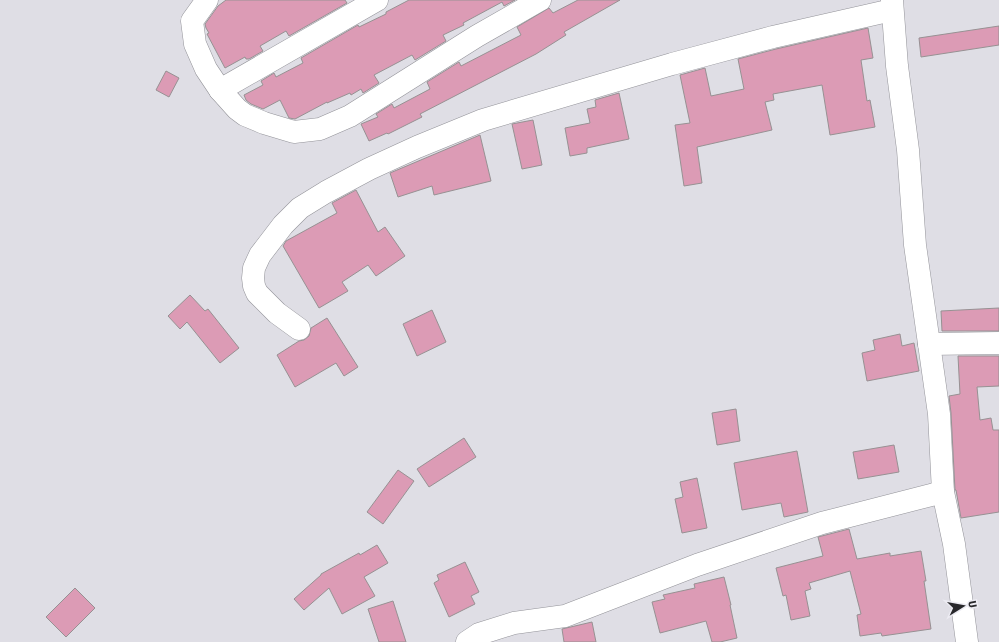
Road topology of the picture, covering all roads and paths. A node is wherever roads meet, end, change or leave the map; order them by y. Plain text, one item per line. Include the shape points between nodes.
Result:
1 (207, 0) edge
2 (377, 0) edge
3 (540, 0) edge
4 (892, 5) edge
5 (220, 90) junction
6 (299, 329) dead end
7 (999, 343) edge
8 (929, 344) junction
9 (943, 492) junction
10 (467, 642) edge
11 (967, 642) edge

1 - 5 street via 192,21 195,44 206,69
2 - 5 street
3 - 5 street via 477,36 350,116 320,129 294,132 264,123 245,115
4 - 6 street via 672,64 483,120 368,169 300,208 268,244 254,268 252,278 257,293 277,313
4 - 8 street via 908,150 915,245
7 - 8 street
8 - 9 street via 939,414
9 - 10 street via 822,523 697,565 565,616 514,623 478,634
9 - 11 street via 954,544

